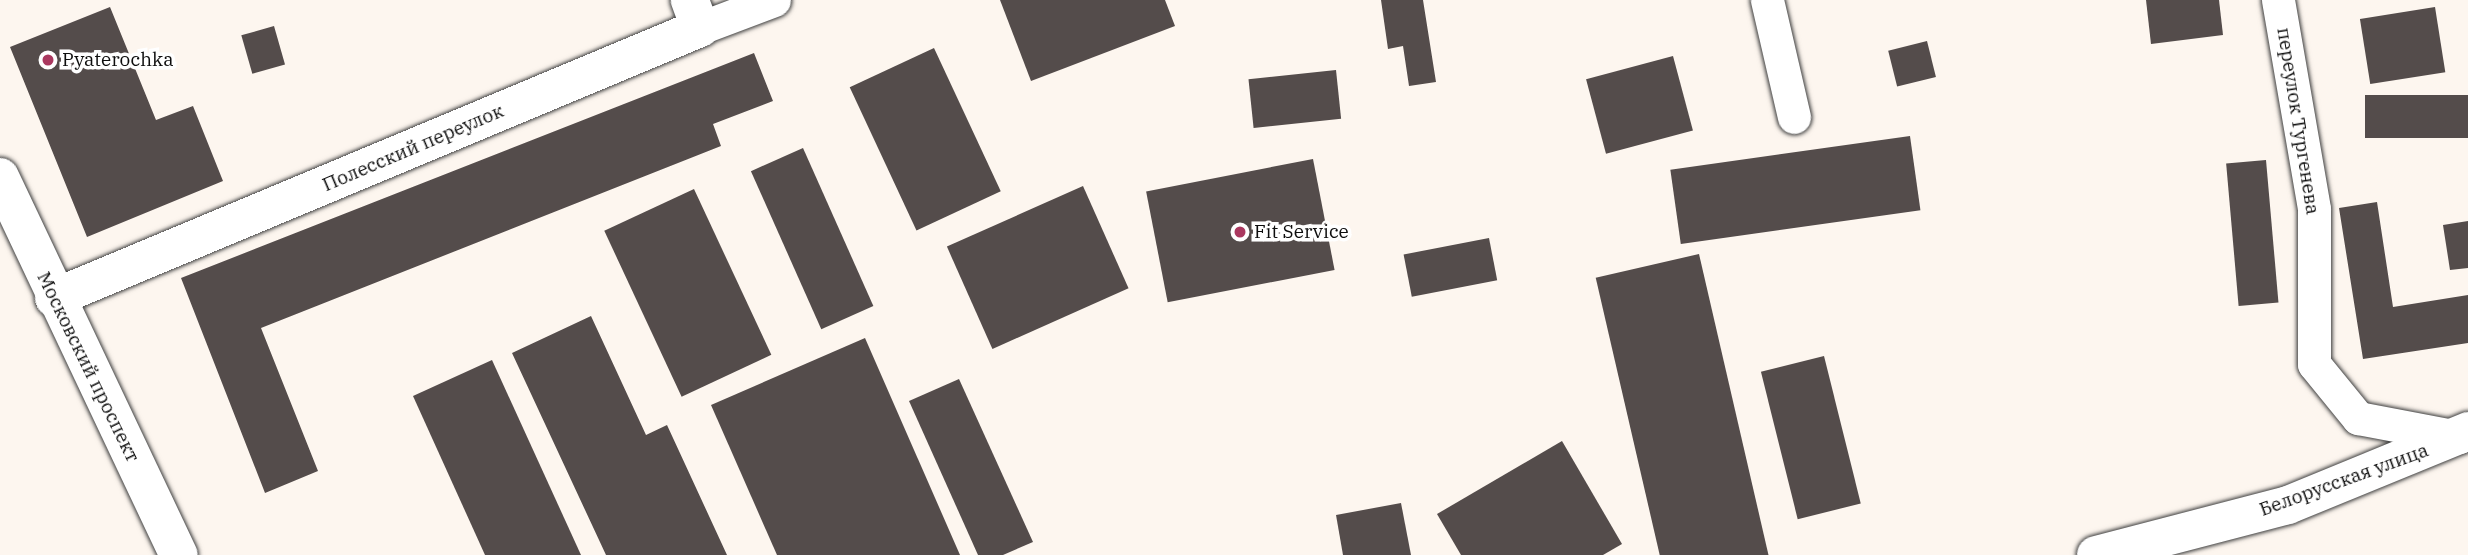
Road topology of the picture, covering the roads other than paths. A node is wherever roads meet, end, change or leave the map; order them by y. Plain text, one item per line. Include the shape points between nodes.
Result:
1 (774, 0) edge
2 (1767, 0) edge
3 (2278, 0) edge
4 (695, 14) edge
5 (1794, 117) dead end
6 (0, 177) edge
7 (54, 298) junction
8 (2463, 434) edge
9 (179, 555) edge
10 (2096, 555) edge

1 - 4 street, Полесский переулок
2 - 5 street
3 - 8 street, переулок Тургенева via 2314,209 2314,364 2358,418
4 - 7 street, Полесский переулок
6 - 7 street, Московский проспект
7 - 9 street, Московский проспект
8 - 10 street, Белорусская улица via 2288,505

